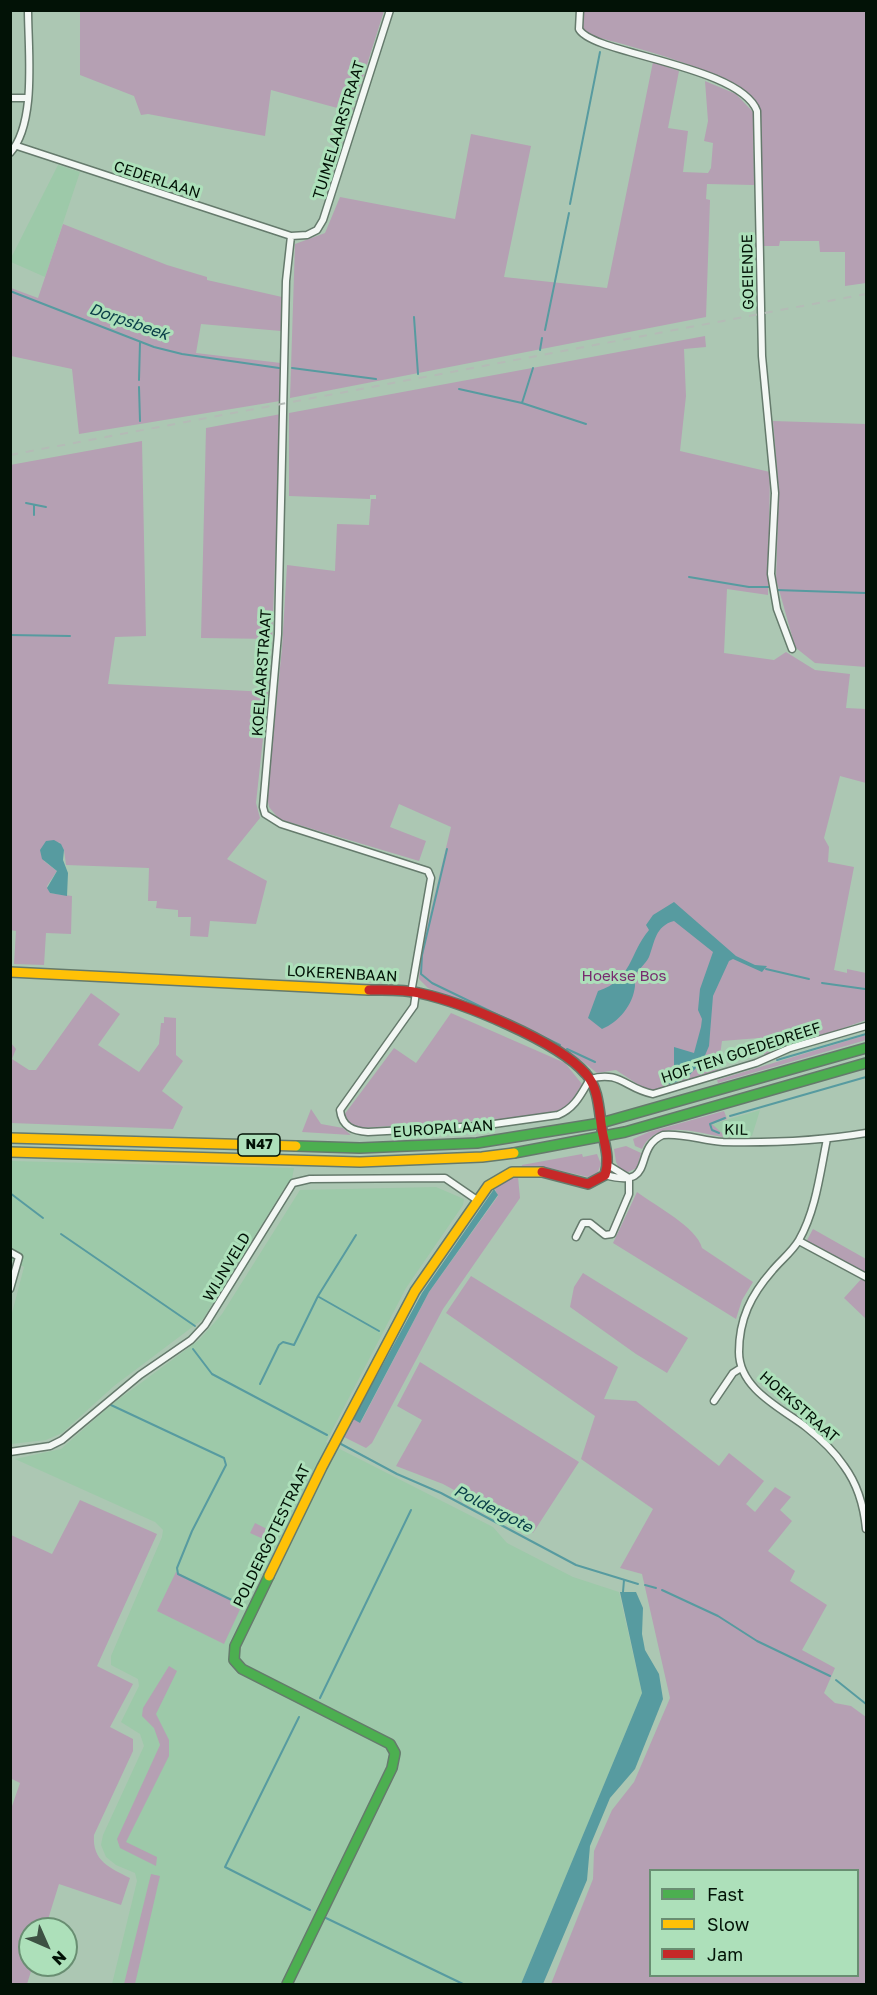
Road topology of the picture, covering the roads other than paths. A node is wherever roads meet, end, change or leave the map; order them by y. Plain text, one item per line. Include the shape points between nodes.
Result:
1 (28, 10) edge
2 (390, 10) edge
3 (580, 10) edge
4 (10, 98) edge
5 (27, 98) junction
6 (17, 146) junction
7 (10, 153) edge
8 (291, 236) junction
9 (792, 649) dead end
10 (10, 972) edge
11 (413, 992) junction
12 (867, 1026) edge
13 (867, 1048) edge
14 (867, 1063) edge
15 (590, 1079) junction
16 (601, 1123) junction
17 (867, 1133) edge
18 (604, 1137) junction
19 (10, 1138) edge
20 (827, 1139) junction
21 (10, 1152) edge
22 (608, 1165) junction
23 (605, 1175) junction
24 (629, 1178) junction
25 (477, 1200) junction
26 (576, 1237) dead end
27 (799, 1240) junction
28 (10, 1252) edge
29 (867, 1277) edge
30 (10, 1288) edge
31 (741, 1368) junction
32 (714, 1401) dead end
33 (10, 1452) edge
34 (867, 1529) edge
35 (286, 1984) edge

1 - 5 street
2 - 8 street, TUIMELAARSTRAAT via 323,220 317,230 307,235
3 - 9 street, GOEIENDE via 579,29 589,40 657,57 714,80 748,97 756,111 762,356 775,493 771,574 777,609
4 - 5 street
5 - 6 street via 27,116
6 - 7 street
6 - 8 street, CEDERLAAN
8 - 11 street, KOELAARSTRAAT via 286,281 278,634 262,807 265,814 281,824 428,871 431,878
10 - 11 main road, LOKERENBAAN
11 - 15 main road, LOKERENBAAN via 453,1002 513,1030 573,1061
11 - 15 street via 414,1006 340,1110 341,1119 351,1129 368,1132 469,1126 558,1115 575,1104
12 - 15 street, HOF TEN GOEDEDREEF via 653,1094 612,1075
13 - 16 main road, EUROPALAAN / N47
14 - 18 main road, EUROPALAAN / N47
15 - 16 main road
16 - 18 main road
16 - 19 main road, EUROPALAAN / N47 via 477,1143 402,1148
17 - 20 street, KIL
18 - 21 main road, EUROPALAAN / N47 via 513,1154 402,1161
18 - 22 main road
20 - 24 street, KIL via 720,1142 663,1135 650,1144 642,1168
20 - 27 street, HOEKSTRAAT via 811,1212
22 - 23 main road
22 - 24 street
23 - 24 street
23 - 25 main road, POLDERGOTESTRAAT via 588,1184 542,1170 508,1174 495,1180
24 - 26 street via 629,1194 612,1234 605,1235 590,1223 583,1223
25 - 33 street, WIJNVELD via 445,1178 310,1179 293,1183 205,1326 191,1340 140,1375 62,1440 50,1446
25 - 35 main road, POLDERGOTESTRAAT via 415,1291 322,1467 234,1653 234,1660 242,1669 390,1744 395,1753 392,1768
27 - 29 street
27 - 31 street, HOEKSTRAAT via 752,1295 741,1333
28 - 30 street via 19,1257
31 - 32 street, HOEKSTRAAT via 733,1373
31 - 34 street, HOEKSTRAAT via 764,1396 809,1430 845,1466 861,1498

